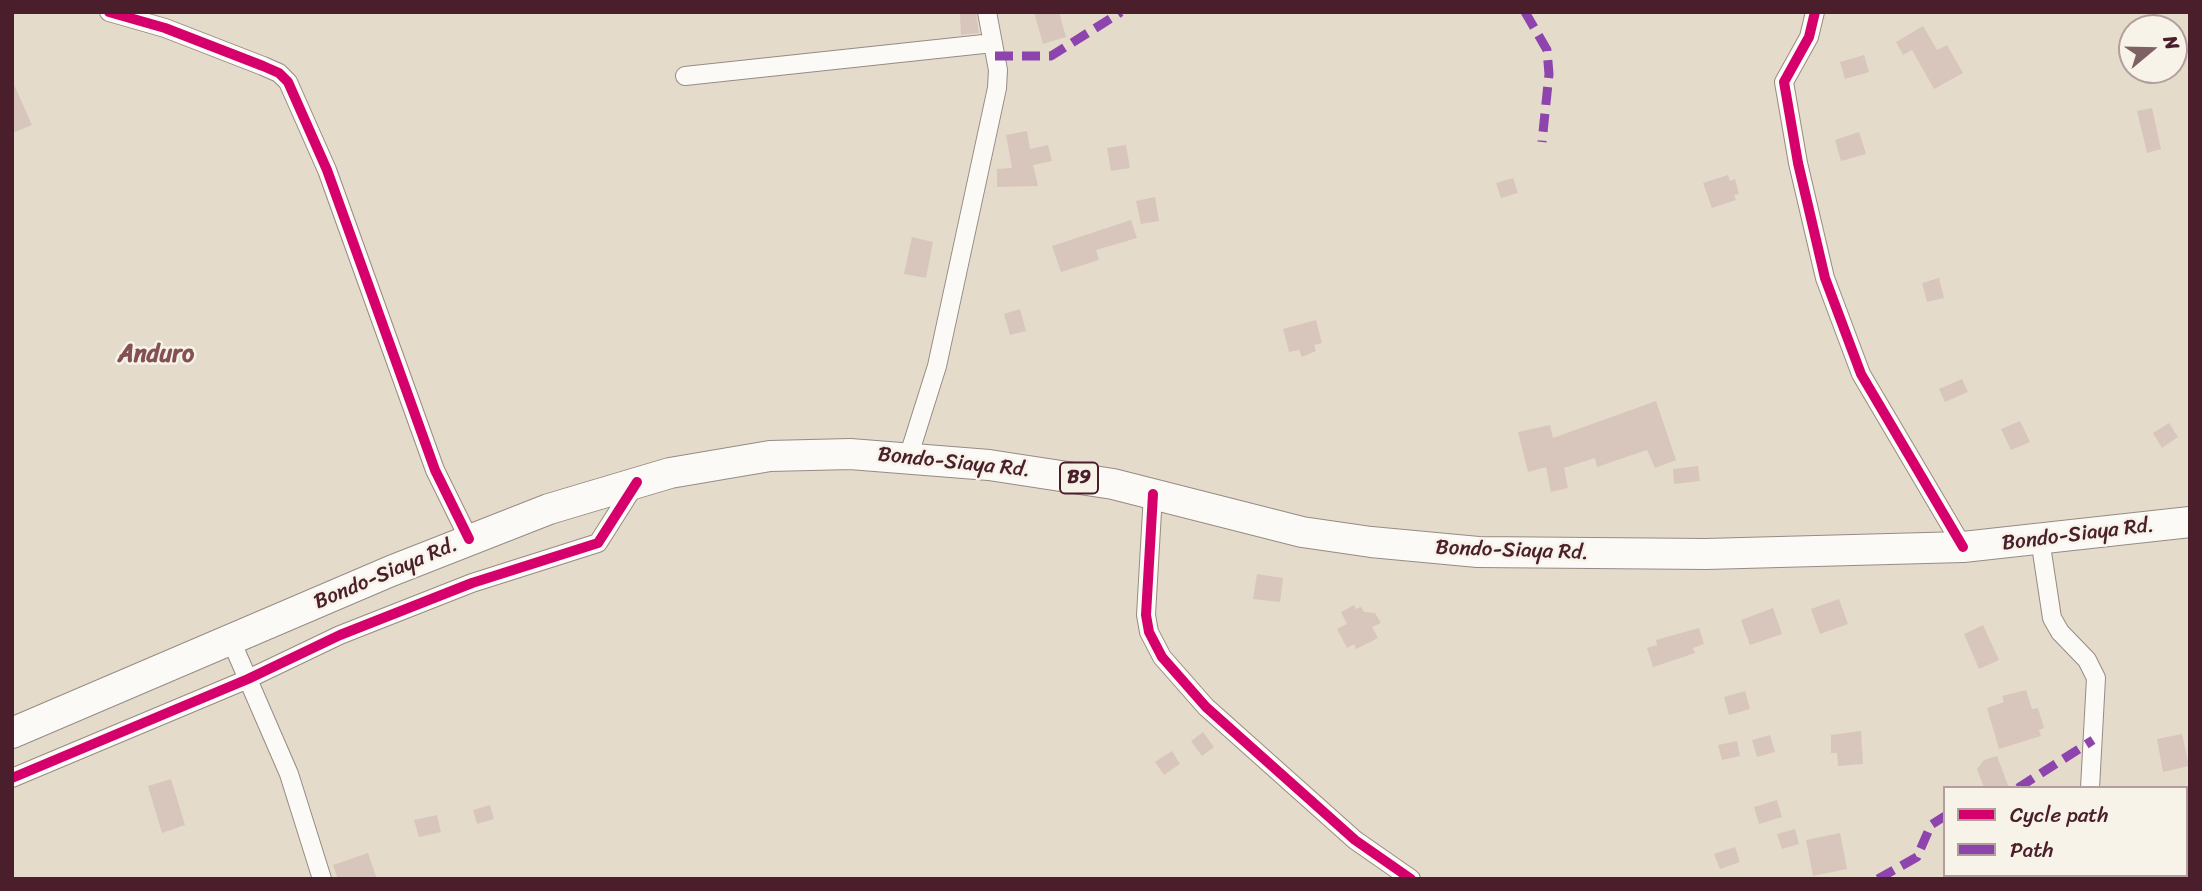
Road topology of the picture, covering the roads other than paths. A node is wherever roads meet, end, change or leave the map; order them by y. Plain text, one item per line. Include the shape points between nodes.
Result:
1 (109, 12) edge
2 (987, 12) edge
3 (1815, 12) edge
4 (993, 43) junction
5 (685, 76) dead end
6 (908, 458) junction
7 (637, 482) junction
8 (1153, 494) junction
9 (2190, 522) edge
10 (469, 539) junction
11 (2040, 540) junction
12 (1963, 547) junction
13 (230, 638) junction
14 (248, 679) junction
15 (12, 733) edge
16 (12, 778) edge
17 (2090, 786) edge
18 (322, 879) edge
19 (1411, 879) edge

1 - 10 street via 263,66 288,82 327,170 435,470
2 - 4 street
3 - 12 street via 1810,37 1784,82 1825,278 1861,374
4 - 5 street
4 - 6 street via 996,88 937,366
6 - 7 highway, Bondo-Siaya Rd. / B9 via 815,453 770,456
6 - 8 highway, Bondo-Siaya Rd. / B9 via 1035,471
7 - 10 highway, Bondo-Siaya Rd. / B9
7 - 14 street via 598,543 434,598 340,635
8 - 12 highway, Bondo-Siaya Rd. / B9 via 1302,532 1478,552 1706,554
8 - 19 street via 1145,604 1149,632 1163,657 1206,707 1355,840
9 - 11 highway, Bondo-Siaya Rd. / B9
10 - 13 highway, Bondo-Siaya Rd. / B9
11 - 12 highway, Bondo-Siaya Rd. / B9
11 - 17 street via 2052,618 2096,678
13 - 14 street
13 - 15 highway, Bondo-Siaya Rd. / B9
14 - 16 street
14 - 18 street via 289,774

